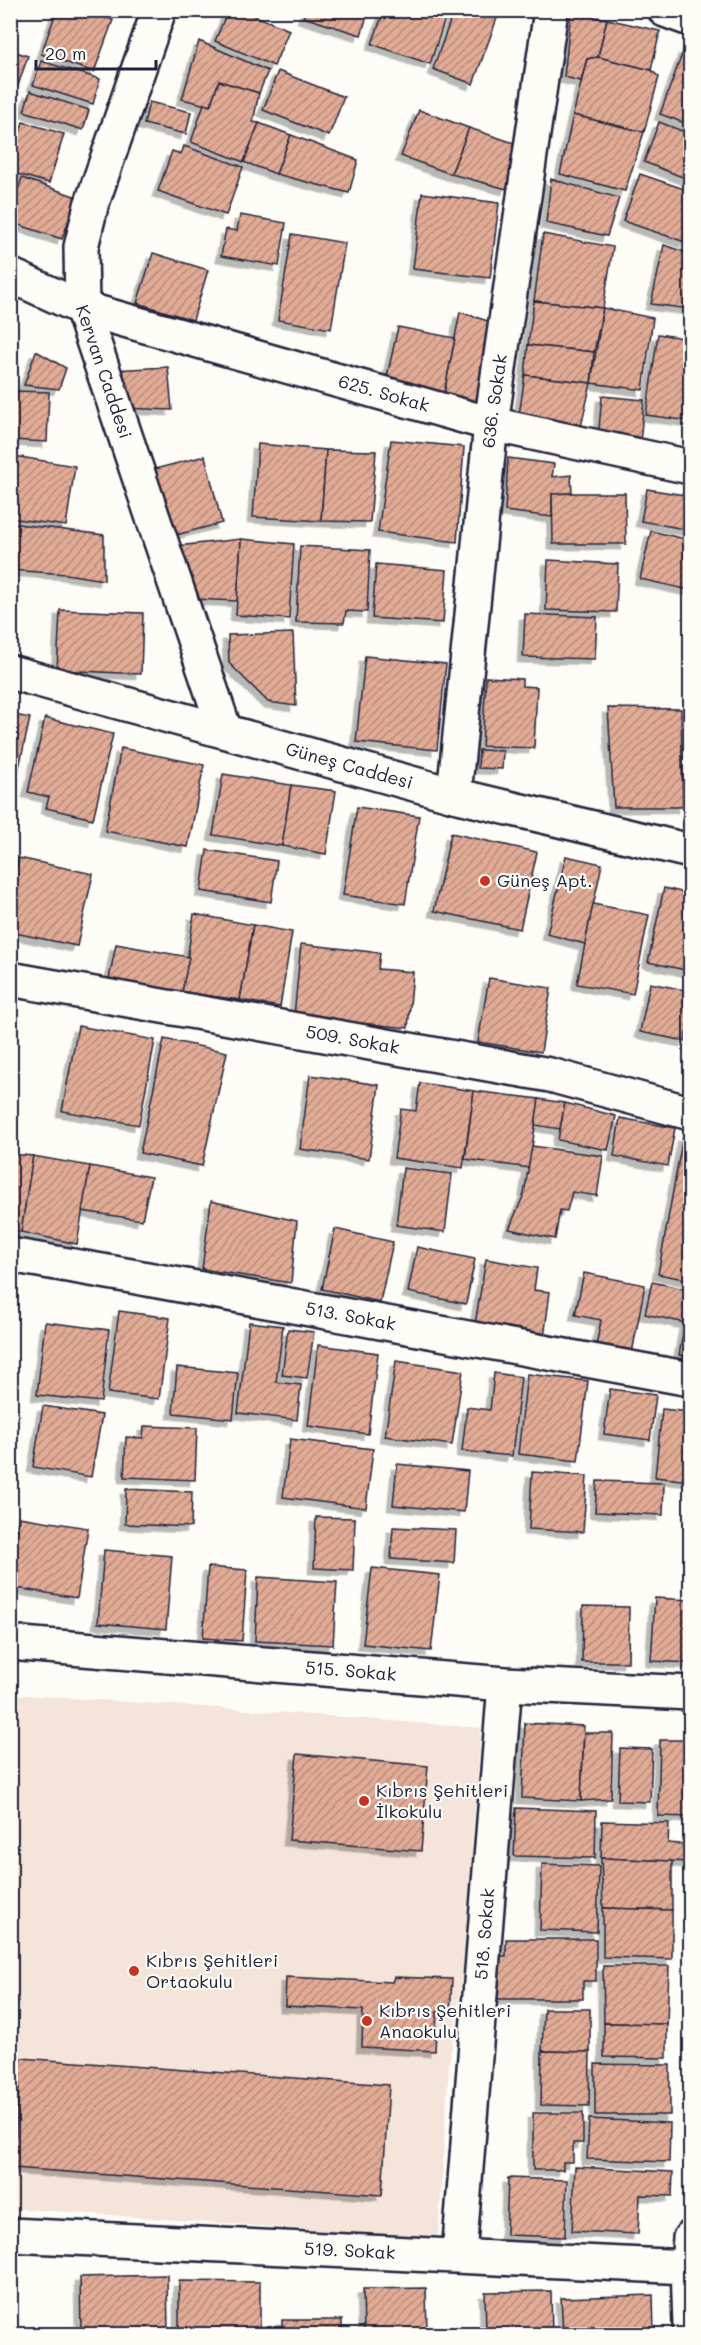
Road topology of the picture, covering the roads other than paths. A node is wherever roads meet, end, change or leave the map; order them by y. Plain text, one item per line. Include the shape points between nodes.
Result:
1 (159, 10) edge
2 (551, 10) edge
3 (665, 10) edge
4 (690, 19) edge
5 (10, 276) edge
6 (82, 308) junction
7 (491, 424) junction
8 (690, 467) edge
9 (10, 672) edge
10 (225, 731) junction
11 (454, 795) junction
12 (690, 851) edge
13 (10, 979) edge
14 (690, 1113) edge
15 (10, 1256) edge
16 (690, 1379) edge
17 (10, 1643) edge
18 (505, 1684) junction
19 (690, 1693) edge
20 (10, 2235) edge
21 (689, 2253) edge
22 (459, 2255) junction
23 (690, 2325) edge

1 - 6 street, Kervan Caddesi via 88,216 81,248
2 - 7 street, 636. Sokak
3 - 4 street
5 - 6 street, 625. Sokak
6 - 7 street, 625. Sokak
6 - 10 street, Kervan Caddesi
7 - 8 street, 625. Sokak
7 - 11 street, 636. Sokak
9 - 10 street, Güneş Caddesi
10 - 11 street, Güneş Caddesi
11 - 12 street, Güneş Caddesi
13 - 14 street, 509. Sokak via 550,1075
15 - 16 street, 513. Sokak
17 - 18 street, 515. Sokak
18 - 19 street, 515. Sokak
18 - 22 street, 518. Sokak
20 - 22 street, 519. Sokak
21 - 22 street, 519. Sokak
21 - 23 street

